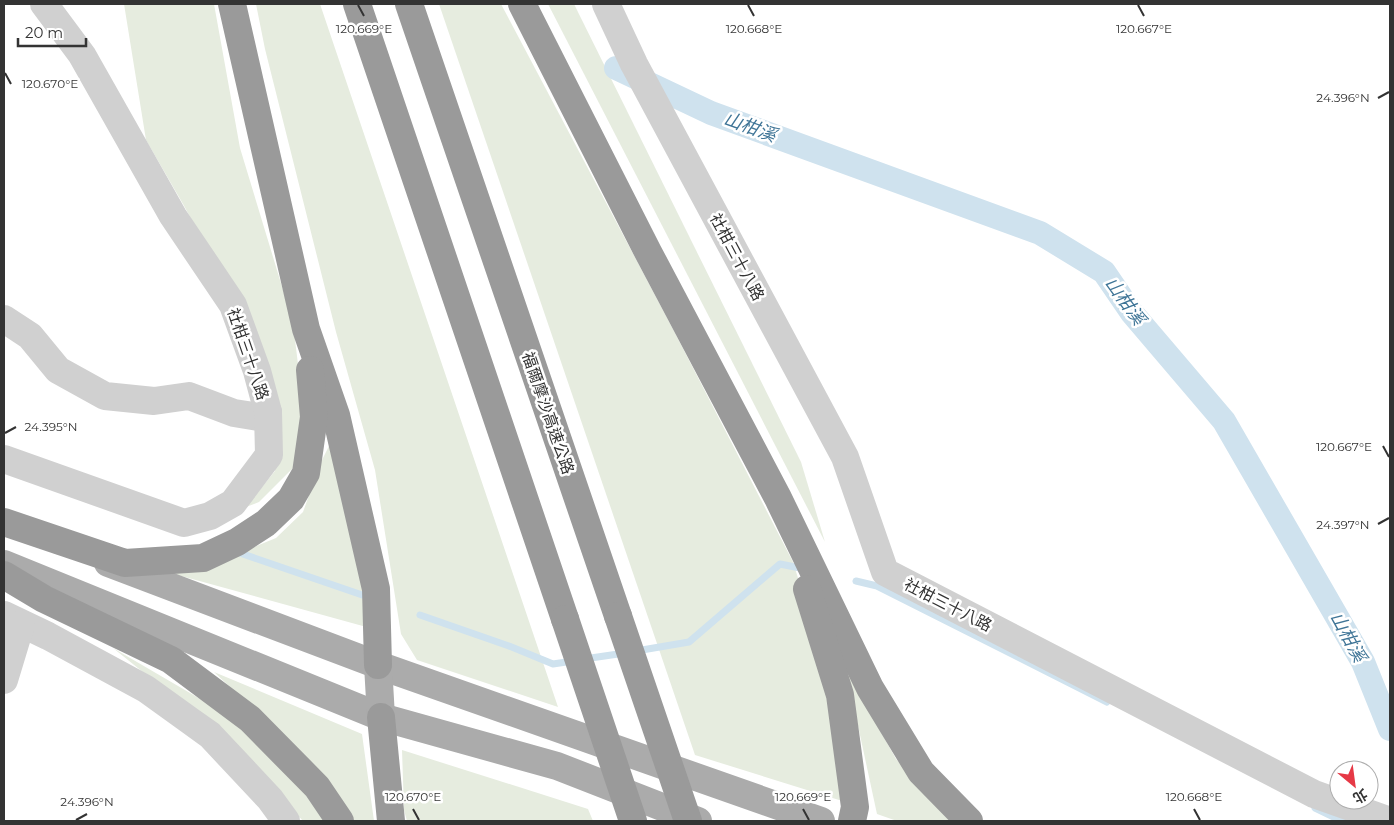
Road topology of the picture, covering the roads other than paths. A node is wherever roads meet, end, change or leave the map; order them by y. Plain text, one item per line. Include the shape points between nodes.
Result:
1 (44, 4) edge
2 (232, 4) edge
3 (357, 4) edge
4 (409, 4) edge
5 (522, 4) edge
6 (606, 4) edge
7 (4, 319) edge
8 (306, 329) junction
9 (268, 412) junction
10 (4, 459) edge
11 (778, 498) junction
12 (4, 523) edge
13 (4, 564) edge
14 (4, 575) edge
15 (12, 619) edge
16 (378, 665) junction
17 (4, 680) edge
18 (381, 717) junction
19 (286, 821) edge
20 (340, 821) edge
21 (391, 821) edge
22 (633, 821) edge
23 (688, 821) edge
24 (698, 821) edge
25 (821, 821) edge
26 (852, 821) edge
27 (969, 821) edge
28 (1390, 821) edge

1 - 9 lane, 社柑三十八路 via 82,55 173,216 233,305
2 - 8 highway
3 - 22 highway, bridge
4 - 23 highway, 福爾摩沙高速公路, bridge
5 - 11 highway
6 - 28 lane, 社柑三十八路 via 634,64 844,457 885,572 1314,794
7 - 9 lane via 30,336 58,370 105,396 154,401 189,396 234,413 259,417
8 - 12 highway via 314,417 306,473 291,499 266,523 237,542 203,558 125,563
8 - 16 highway via 336,415 376,589
9 - 10 lane, 社柑三十八路 via 269,455 233,503 210,516 184,523
11 - 26 highway via 840,695 855,807
11 - 27 highway via 870,688 921,772
12 - 16 main road
13 - 18 main road
14 - 20 highway via 44,599 170,660 250,719 317,787
15 - 17 lane
15 - 19 lane via 146,689 210,735 270,799
16 - 18 main road
16 - 25 main road
18 - 21 highway
18 - 24 main road via 557,766

